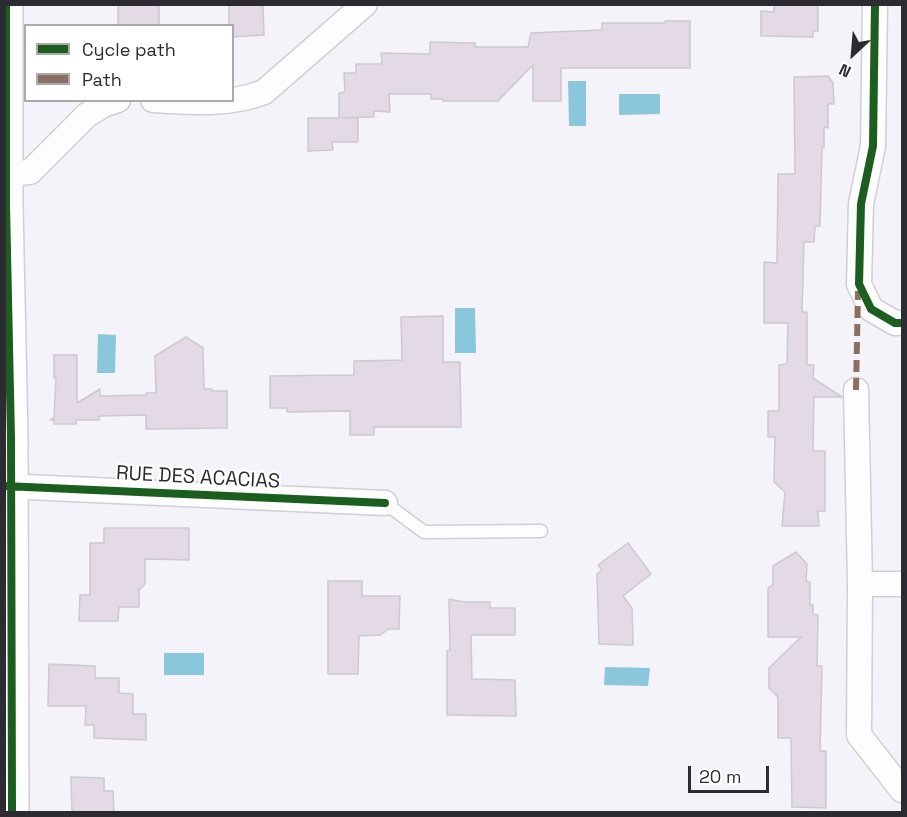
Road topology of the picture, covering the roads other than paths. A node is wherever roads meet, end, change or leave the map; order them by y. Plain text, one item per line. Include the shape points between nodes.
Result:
1 (6, 4) edge
2 (365, 4) edge
3 (875, 4) edge
4 (234, 101) edge
5 (112, 102) edge
6 (6, 174) junction
7 (903, 323) edge
8 (856, 390) dead end
9 (7, 486) edge
10 (385, 503) joint
11 (541, 531) dead end
12 (860, 584) junction
13 (903, 584) edge
14 (903, 790) edge
15 (12, 813) edge

1 - 6 street
2 - 4 street via 264,92
3 - 7 street via 873,146 861,204 858,284 871,309 895,323
5 - 6 street via 87,116 30,172
6 - 9 street
8 - 12 street
9 - 10 street, RUE DES ACACIAS
9 - 15 street
10 - 11 lane, RUE DES ACACIAS via 424,532
12 - 13 street
12 - 14 street via 859,735

